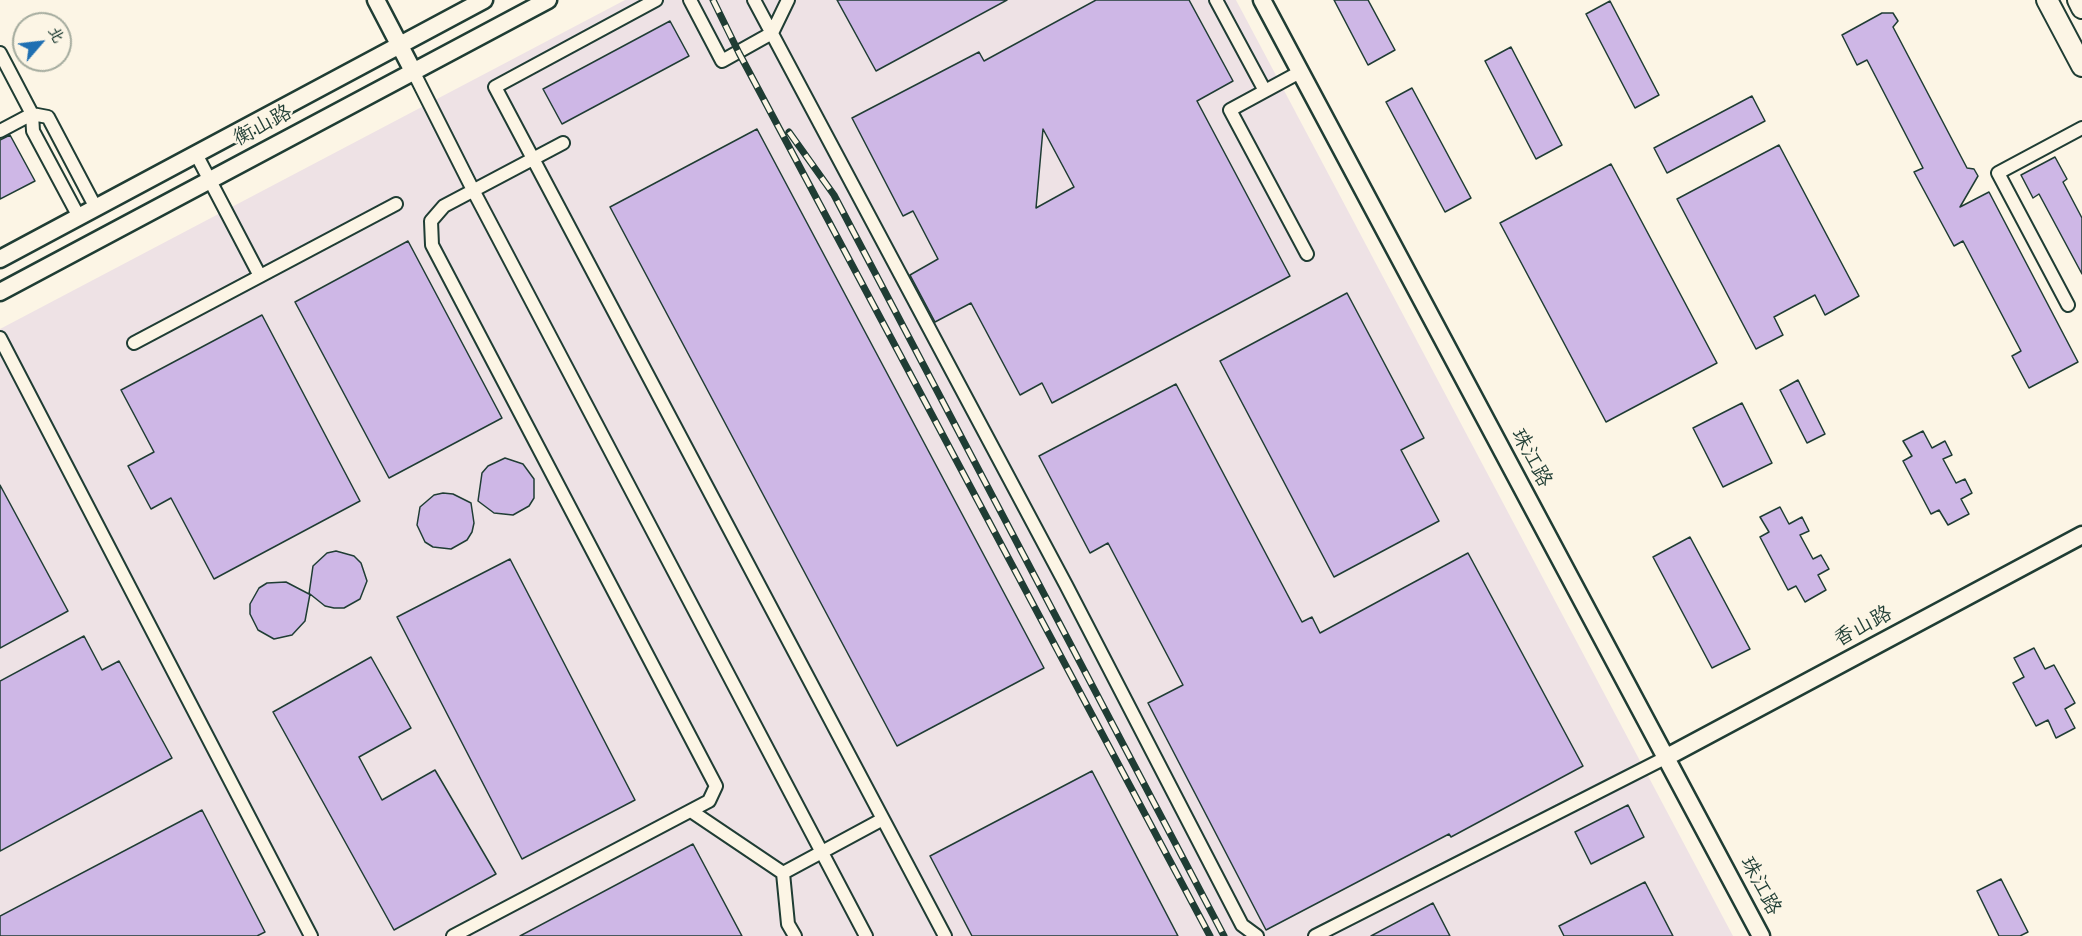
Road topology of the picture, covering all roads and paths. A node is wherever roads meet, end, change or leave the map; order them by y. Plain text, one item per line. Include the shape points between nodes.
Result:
1 (376, 0) edge
2 (484, 0) edge
3 (548, 0) edge
4 (656, 0) edge
5 (690, 0) edge
6 (754, 0) edge
7 (788, 0) edge
8 (1216, 0) edge
9 (1262, 0) edge
10 (2047, 0) edge
11 (2078, 0) edge
12 (466, 4) edge
13 (2082, 8) edge
14 (772, 33) junction
15 (399, 44) junction
16 (0, 53) edge
17 (2082, 66) edge
18 (413, 71) junction
19 (1300, 72) junction
20 (1265, 91) junction
21 (32, 114) junction
22 (2082, 128) edge
23 (0, 131) edge
24 (563, 143) dead end
25 (196, 154) junction
26 (533, 159) junction
27 (209, 180) junction
28 (473, 190) junction
29 (396, 204) dead end
30 (96, 208) junction
31 (79, 217) junction
32 (1307, 254) dead end
33 (0, 259) edge
34 (260, 276) junction
35 (0, 292) edge
36 (2068, 305) dead end
37 (0, 338) edge
38 (134, 343) dead end
39 (2082, 535) edge
40 (1665, 758) junction
41 (691, 811) junction
42 (883, 819) junction
43 (822, 853) junction
44 (783, 873) junction
45 (311, 936) edge
46 (453, 936) edge
47 (795, 936) edge
48 (866, 936) edge
49 (945, 936) edge
50 (1257, 936) edge
51 (1314, 936) edge
52 (1761, 936) edge

1 - 15 street
2 - 12 street, 衡山路
3 - 18 street, 衡山路
4 - 26 street via 495,87
5 - 14 street via 722,61
6 - 14 street
7 - 14 street
8 - 20 street
9 - 19 street, 珠江路
10 - 17 main road
11 - 13 main road
12 - 15 street, 衡山路
14 - 50 street via 1242,925
15 - 18 street
15 - 25 street, 衡山路
16 - 21 street
18 - 27 street, 衡山路
18 - 28 street
19 - 20 street
19 - 40 street, 珠江路
20 - 32 street via 1230,110
21 - 23 street
21 - 30 street via 48,117
21 - 31 street via 33,130
22 - 36 street via 1998,173
24 - 26 street
25 - 27 street
25 - 30 street, 衡山路
26 - 28 street
26 - 42 street
27 - 34 street
27 - 35 street, 衡山路
28 - 41 street via 444,206 431,221 432,245 716,786 709,801
28 - 43 street
29 - 34 street
30 - 31 street, 衡山路
31 - 33 street, 衡山路
34 - 38 street
37 - 45 street
39 - 40 street, 香山路
40 - 51 street
40 - 52 street, 珠江路
41 - 44 street
41 - 46 street
42 - 43 street
42 - 49 street
43 - 44 street
43 - 48 street
44 - 47 street via 788,924

